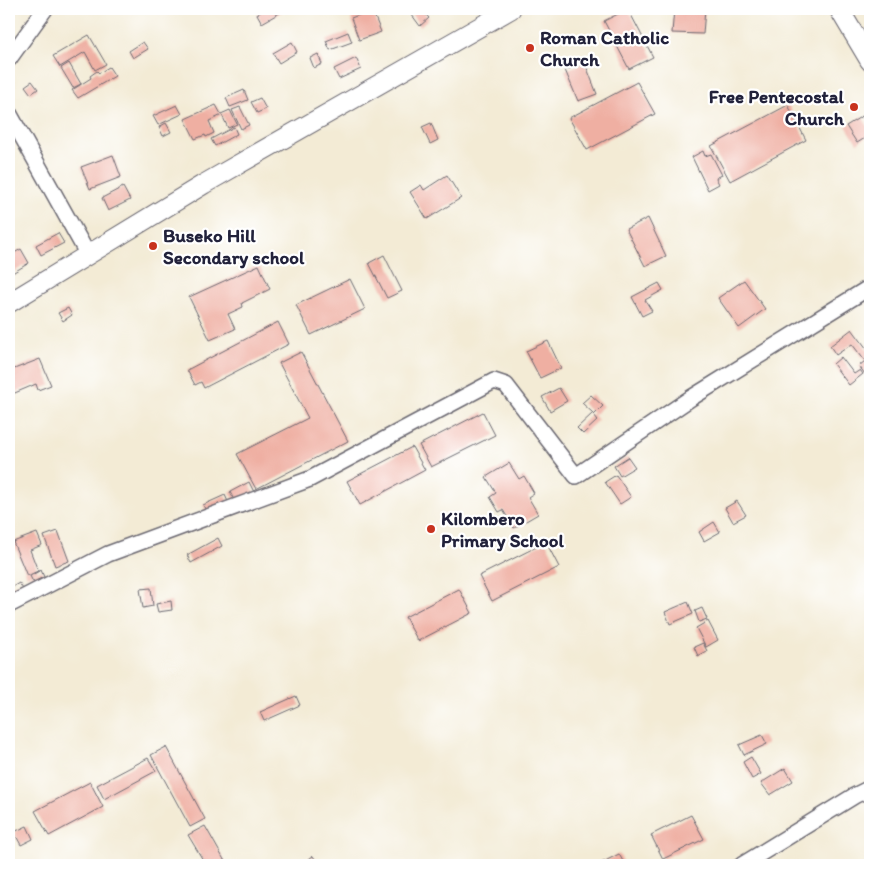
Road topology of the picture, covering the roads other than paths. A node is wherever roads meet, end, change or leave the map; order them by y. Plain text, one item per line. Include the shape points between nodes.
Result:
1 (45, 9) edge
2 (839, 9) edge
3 (503, 11) edge
4 (9, 60) edge
5 (870, 61) edge
6 (9, 114) edge
7 (88, 255) junction
8 (870, 287) edge
9 (9, 303) edge
10 (9, 605) edge
11 (870, 788) edge
12 (742, 865) edge

1 - 4 street
2 - 5 street
3 - 7 street
6 - 7 street
7 - 9 street
8 - 10 street via 691,398 576,476 506,385 494,381 310,478 108,554
11 - 12 street

